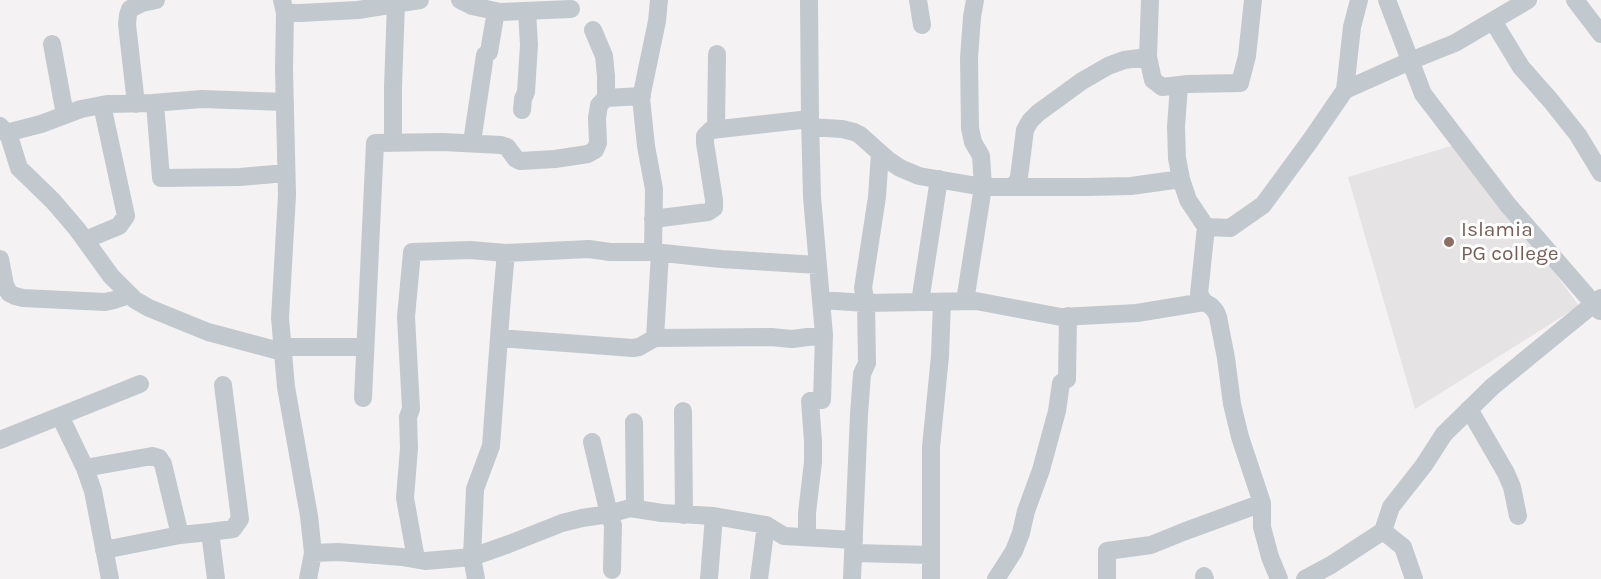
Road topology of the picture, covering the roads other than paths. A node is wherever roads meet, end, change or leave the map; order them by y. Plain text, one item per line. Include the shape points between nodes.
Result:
1 (420, 0) edge
2 (460, 0) edge
3 (659, 0) edge
4 (809, 0) edge
5 (918, 0) edge
6 (975, 0) edge
7 (1150, 0) edge
8 (1253, 0) edge
9 (1359, 0) edge
10 (1387, 0) edge
11 (1528, 0) edge
12 (1575, 0) edge
13 (146, 1) edge
14 (396, 3) junction
15 (284, 6) edge
16 (572, 9) dead end
17 (527, 11) junction
18 (496, 12) junction
19 (1493, 21) junction
20 (922, 25) dead end
21 (593, 30) dead end
22 (1601, 34) edge
23 (52, 44) dead end
24 (717, 54) dead end
25 (1148, 57) junction
26 (1410, 61) junction
27 (1179, 85) junction
28 (1345, 90) junction
29 (642, 96) junction
30 (606, 98) junction
31 (285, 102) junction
32 (155, 103) junction
33 (136, 104) junction
34 (102, 105) junction
35 (522, 110) dead end
36 (65, 115) junction
37 (810, 123) junction
38 (3, 129) edge
39 (716, 129) junction
40 (393, 142) junction
41 (472, 142) junction
42 (880, 153) junction
43 (286, 173) junction
44 (1601, 173) edge
45 (939, 179) junction
46 (1181, 179) junction
47 (983, 187) junction
48 (1009, 187) junction
49 (653, 219) junction
50 (1206, 227) junction
51 (85, 240) junction
52 (507, 253) junction
53 (656, 253) junction
54 (0, 261) edge
55 (818, 265) junction
56 (129, 295) junction
57 (821, 300) junction
58 (965, 301) junction
59 (920, 302) junction
60 (942, 302) junction
61 (1204, 302) junction
62 (866, 303) junction
63 (1598, 304) edge
64 (1068, 316) junction
65 (824, 335) junction
66 (499, 338) junction
67 (655, 338) junction
68 (365, 347) junction
69 (283, 350) junction
70 (141, 384) dead end
71 (223, 385) dead end
72 (363, 398) dead end
73 (1469, 409) junction
74 (683, 411) dead end
75 (60, 416) junction
76 (634, 422) dead end
77 (0, 440) edge
78 (592, 442) dead end
79 (85, 468) junction
80 (1262, 503) junction
81 (635, 509) junction
82 (609, 514) junction
83 (684, 515) junction
84 (714, 516) junction
85 (1518, 516) dead end
86 (766, 525) junction
87 (1383, 531) junction
88 (210, 532) junction
89 (180, 535) junction
90 (807, 537) junction
91 (854, 546) junction
92 (104, 550) junction
93 (313, 553) junction
94 (931, 555) junction
95 (472, 557) junction
96 (416, 559) junction
97 (612, 570) dead end
98 (110, 579) edge
99 (216, 579) edge
100 (308, 579) edge
101 (476, 579) edge
102 (709, 579) edge
103 (759, 579) edge
104 (852, 579) edge
105 (931, 579) edge
106 (996, 579) edge
107 (1107, 579) edge
108 (1279, 579) edge
109 (1305, 579) edge
110 (1414, 579) edge

1 - 14 street
2 - 18 street
3 - 29 street
4 - 37 street
5 - 20 street
6 - 47 street via 969,58 970,128 981,156
7 - 25 street
8 - 27 street via 1240,83
9 - 28 street
10 - 26 street
11 - 19 street
12 - 22 street
13 - 33 street via 130,9 127,24
14 - 15 street via 300,14
14 - 40 street
15 - 31 street
16 - 17 street
17 - 18 street
17 - 35 street via 529,45
18 - 41 street via 489,52 485,55
19 - 26 street via 1455,43
19 - 44 street via 1521,67 1578,135
21 - 30 street via 604,56
23 - 36 street
24 - 39 street
25 - 27 street via 1153,80 1162,87
25 - 48 street via 1108,66 1038,113 1025,130 1017,181
26 - 28 street
26 - 63 street via 1423,94 1508,205
27 - 46 street via 1176,128
28 - 50 street via 1263,205 1230,228
29 - 30 street
29 - 49 street via 654,189
30 - 41 street via 599,105 598,143 588,154 520,161 507,147
31 - 32 street via 202,99
31 - 43 street
32 - 33 street
32 - 43 street via 162,178
33 - 34 street
34 - 36 street
34 - 51 street via 126,216 119,226
36 - 38 street via 41,124
37 - 39 street
37 - 42 street via 854,132
37 - 55 street
38 - 51 street via 19,168
39 - 49 street via 707,132 705,143 714,208
40 - 41 street
40 - 68 street via 375,143
42 - 45 street via 908,172
42 - 62 street via 863,288
43 - 69 street via 280,318
45 - 47 street
45 - 59 street
46 - 48 street via 1131,186
46 - 50 street via 1188,200
47 - 48 street
47 - 58 street
49 - 53 street
50 - 61 street via 1199,287
51 - 56 street
52 - 53 street via 589,249
52 - 66 street
52 - 96 street via 412,252 406,317 411,409 405,498
53 - 55 street
53 - 67 street
54 - 56 street via 5,285 15,296 105,302
55 - 57 street
56 - 69 street via 148,308 208,332
57 - 62 street
57 - 65 street
58 - 60 street
58 - 64 street
59 - 60 street
59 - 62 street
60 - 94 street via 931,447
61 - 64 street via 1137,313
61 - 80 street via 1218,317 1232,404
62 - 91 street via 867,363 862,374 859,414
63 - 73 street
64 - 106 street via 1067,379 1061,383 1057,411 1018,542
65 - 67 street via 792,339
65 - 90 street via 822,400 810,401 813,452
66 - 67 street via 633,348
66 - 95 street via 491,446 475,489
68 - 69 street
68 - 72 street
69 - 93 street
70 - 75 street
71 - 88 street via 240,519 233,529
73 - 85 street via 1506,473
73 - 87 street via 1444,434 1391,507
74 - 83 street
75 - 77 street
75 - 79 street
76 - 81 street
78 - 82 street
79 - 89 street via 159,458
79 - 92 street
80 - 107 street via 1151,545 1107,551
80 - 108 street via 1262,527
81 - 82 street
81 - 83 street
82 - 95 street via 562,523
82 - 97 street via 613,525
83 - 84 street
84 - 86 street
84 - 102 street
86 - 90 street via 784,536
86 - 103 street
87 - 109 street
87 - 110 street via 1403,547
88 - 89 street
88 - 99 street
89 - 92 street
90 - 91 street
91 - 94 street
91 - 104 street
92 - 98 street
93 - 96 street
93 - 100 street
94 - 105 street
95 - 96 street
95 - 101 street

